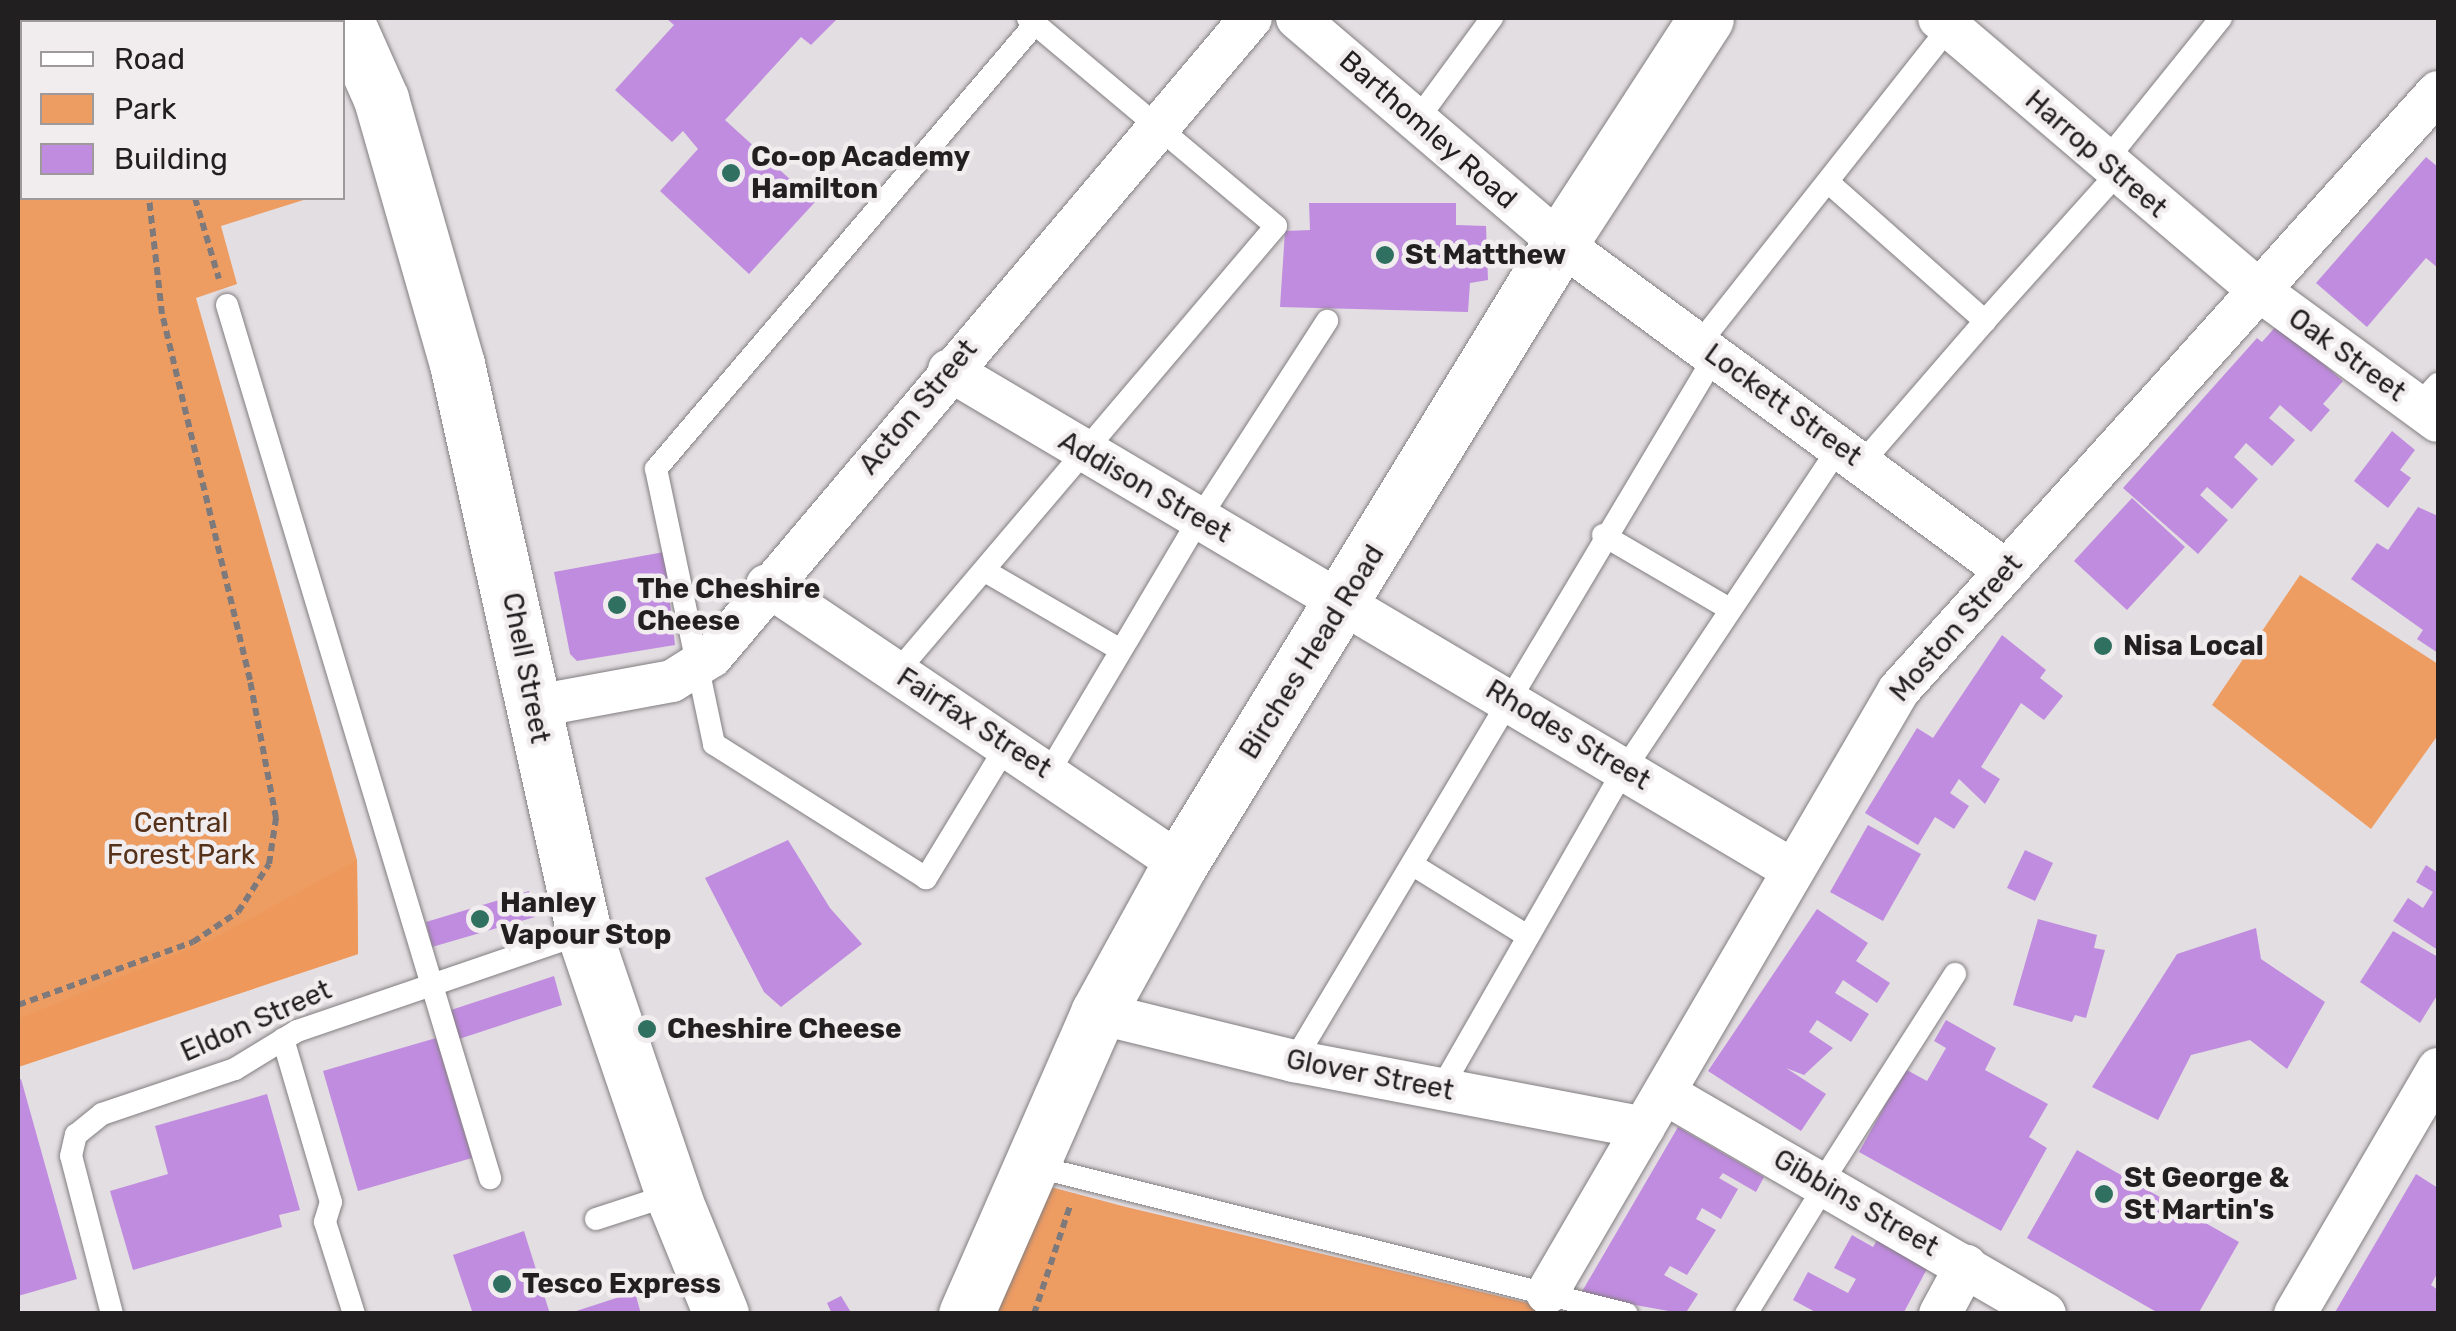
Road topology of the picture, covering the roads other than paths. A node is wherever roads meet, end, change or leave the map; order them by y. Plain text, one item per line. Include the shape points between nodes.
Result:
1 (345, 18) edge
2 (1252, 18) edge
3 (1296, 18) edge
4 (1492, 18) edge
5 (1706, 18) edge
6 (2221, 18) edge
7 (1032, 20) edge
8 (1948, 21) edge
9 (2438, 92) edge
10 (1418, 120) junction
11 (1159, 127) junction
12 (2110, 169) junction
13 (1828, 182) junction
14 (1560, 243) junction
15 (2256, 288) junction
16 (227, 304) road end
17 (1985, 320) junction
18 (1327, 321) dead end
19 (1707, 350) junction
20 (948, 370) junction
21 (2431, 404) edge
22 (1087, 454) junction
23 (1851, 454) junction
24 (1198, 520) junction
25 (1603, 535) junction
26 (984, 570) junction
27 (2006, 570) junction
28 (767, 585) junction
29 (1344, 601) junction
30 (1728, 608) junction
31 (1119, 650) junction
32 (696, 669) junction
33 (897, 672) junction
34 (1511, 702) junction
35 (531, 706) junction
36 (1008, 744) junction
37 (1624, 770) junction
38 (1049, 772) junction
39 (1180, 864) junction
40 (1412, 865) junction
41 (1791, 869) junction
42 (584, 933) junction
43 (1526, 935) junction
44 (1955, 974) dead end
45 (433, 981) junction
46 (1098, 1013) junction
47 (282, 1039) junction
48 (1294, 1061) junction
49 (2438, 1069) edge
50 (1441, 1089) junction
51 (1655, 1111) junction
52 (1054, 1172) junction
53 (490, 1178) dead end
54 (1824, 1183) junction
55 (672, 1194) junction
56 (596, 1219) dead end
57 (1966, 1266) junction
58 (1547, 1292) junction
59 (112, 1314) edge
60 (354, 1314) edge
61 (720, 1314) edge
62 (966, 1314) edge
63 (1627, 1314) edge
64 (1746, 1314) edge
65 (1940, 1314) edge
66 (2045, 1314) edge
67 (2295, 1314) edge

1 - 35 street, Chell Street via 380,100 456,364 504,551
2 - 11 street, Acton Street
3 - 10 street, Barthomley Road
4 - 10 lane
5 - 14 street, Birches Head Road
6 - 12 lane
7 - 11 lane
7 - 32 lane via 656,469
8 - 12 street, Harrop Street
8 - 13 lane
9 - 15 street, Moston Street
10 - 14 street, Barthomley Road
11 - 20 street, Acton Street
11 - 22 lane via 1276,226
12 - 15 street, Harrop Street
12 - 17 lane
13 - 17 lane
13 - 19 lane
14 - 19 street, Lockett Street
14 - 29 street, Birches Head Road
15 - 21 street, Oak Street
15 - 27 street, Moston Street
16 - 45 lane
17 - 23 lane
18 - 24 lane
19 - 23 street, Lockett Street
19 - 25 lane
20 - 22 street, Addison Street
20 - 28 street, Acton Street
22 - 24 street, Addison Street
22 - 26 lane
23 - 27 street, Lockett Street
23 - 30 lane
24 - 29 street, Addison Street
24 - 31 lane
25 - 30 lane
25 - 34 lane
26 - 31 lane
26 - 33 lane
27 - 41 street, Moston Street via 1898,690
28 - 32 street, Acton Street
28 - 33 street, Fairfax Street
29 - 34 street, Rhodes Street
29 - 39 street, Birches Head Road
30 - 37 lane
31 - 38 lane
32 - 35 street via 672,681
32 - 36 lane via 714,744 926,878
33 - 36 street, Fairfax Street
34 - 37 street, Rhodes Street
34 - 40 lane
35 - 42 street, Chell Street
36 - 38 street, Fairfax Street
37 - 41 street, Rhodes Street
37 - 43 lane
38 - 39 street, Fairfax Street
39 - 46 street, Birches Head Road
40 - 43 lane
40 - 48 lane
41 - 51 street, Moston Street
42 - 45 lane, Eldon Street
42 - 55 street, Chell Street
43 - 50 lane
44 - 54 lane
45 - 47 lane, Eldon Street
45 - 53 lane
46 - 48 street, Glover Street
46 - 52 street, Birches Head Road
47 - 59 lane, Eldon Street via 235,1069 102,1114 76,1135 72,1156
47 - 60 lane via 332,1202 326,1222
48 - 50 street, Glover Street
49 - 67 street
50 - 51 street, Glover Street
51 - 54 street, Gibbins Street
51 - 58 street, Moston Street
52 - 58 lane
52 - 62 street, Birches Head Road
54 - 57 street, Gibbins Street
54 - 64 lane
55 - 56 lane
55 - 61 street, Chell Street
57 - 65 street
57 - 66 street, Gibbins Street
58 - 63 lane

